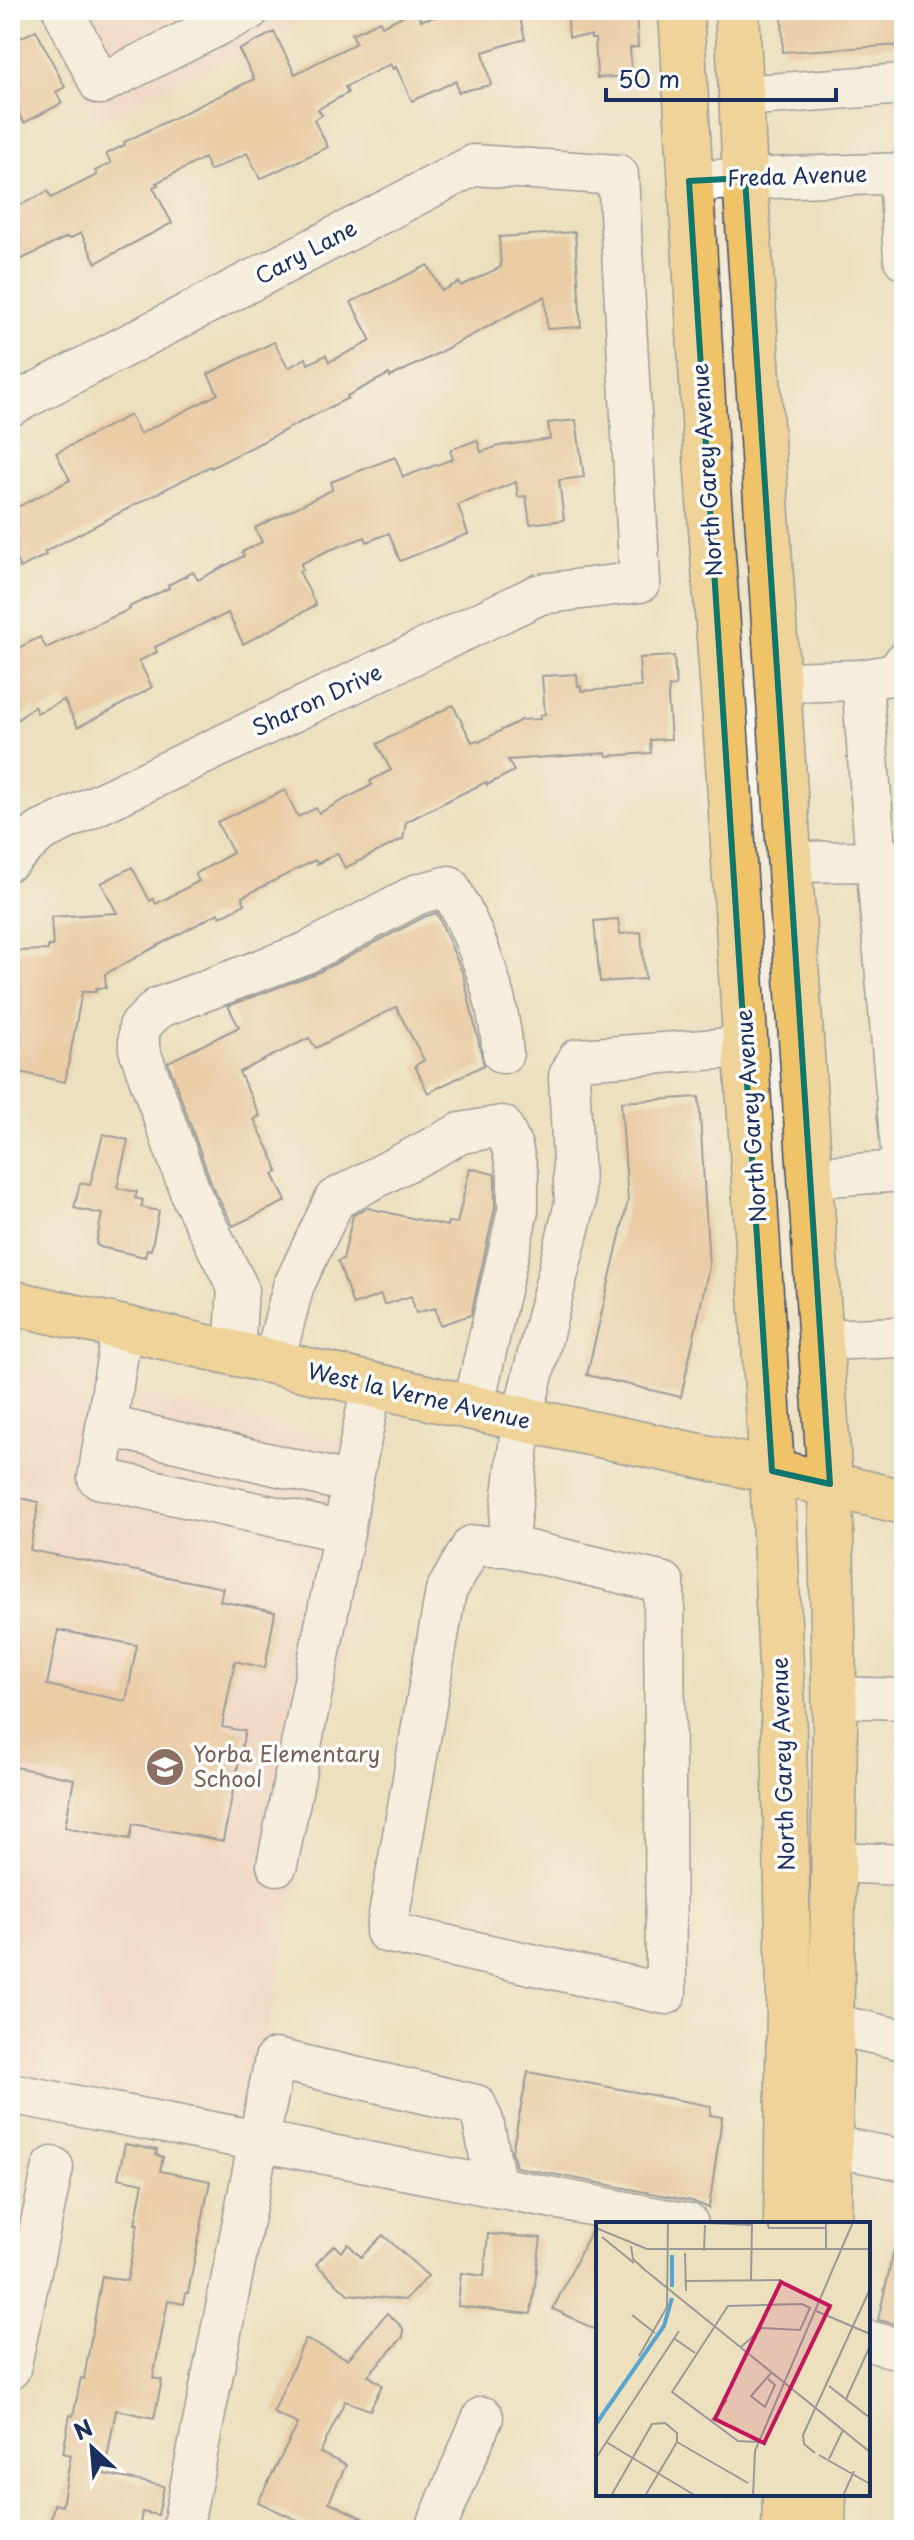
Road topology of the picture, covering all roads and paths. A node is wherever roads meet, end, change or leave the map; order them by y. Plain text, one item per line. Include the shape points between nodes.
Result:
1 (63, 10) edge
2 (249, 10) edge
3 (681, 10) edge
4 (737, 10) edge
5 (904, 84) edge
6 (741, 96) junction
7 (902, 173) edge
8 (745, 178) junction
9 (689, 181) junction
10 (904, 259) edge
11 (10, 406) edge
12 (640, 582) joint
13 (717, 618) junction
14 (904, 662) edge
15 (862, 680) junction
16 (779, 682) junction
17 (10, 860) edge
18 (890, 860) edge
19 (790, 862) junction
20 (747, 1047) junction
21 (503, 1053) dead end
22 (904, 1172) edge
23 (811, 1177) junction
24 (10, 1302) edge
25 (122, 1328) junction
26 (821, 1340) junction
27 (903, 1347) edge
28 (254, 1358) junction
29 (372, 1385) junction
30 (473, 1408) junction
31 (522, 1419) junction
32 (108, 1426) junction
33 (772, 1471) junction
34 (352, 1483) junction
35 (830, 1484) junction
36 (904, 1502) edge
37 (344, 1532) junction
38 (507, 1546) junction
39 (834, 1697) junction
40 (904, 1699) edge
41 (833, 1862) junction
42 (277, 1865) dead end
43 (904, 1865) edge
44 (831, 2024) junction
45 (904, 2040) edge
46 (10, 2093) edge
47 (260, 2142) junction
48 (830, 2146) junction
49 (904, 2160) edge
50 (53, 2167) dead end
51 (496, 2187) junction
52 (678, 2222) edge
53 (786, 2222) edge
54 (829, 2222) edge
55 (870, 2342) edge
56 (904, 2350) edge
57 (10, 2369) edge
58 (483, 2417) dead end
59 (785, 2496) edge
60 (824, 2496) edge
61 (182, 2530) edge
62 (435, 2530) edge
63 (784, 2530) edge
64 (823, 2530) edge

1 - 2 street via 100,84
3 - 9 main road, North Garey Avenue
4 - 6 main road
5 - 6 street
6 - 8 main road
7 - 8 street, Freda Avenue
7 - 10 street
8 - 9 street, Freda Avenue
8 - 16 main road
9 - 13 main road, North Garey Avenue
11 - 12 street, Cary Lane via 474,165 618,175
12 - 17 street, Sharon Drive via 540,594 40,832
13 - 16 main road
13 - 20 main road, North Garey Avenue
14 - 15 street via 896,674
15 - 16 street
15 - 18 street
16 - 19 main road
18 - 19 street
18 - 22 street
19 - 23 main road
20 - 31 street via 578,1059 569,1076 575,1204
20 - 33 main road, North Garey Avenue
21 - 28 street via 492,982 449,886 418,894 306,953 158,1008 139,1027 139,1049 192,1197 238,1288
22 - 23 street
23 - 26 main road
24 - 25 main road, West la Verne Avenue
25 - 28 main road, West la Verne Avenue
25 - 32 street
26 - 27 street
26 - 35 main road
28 - 29 main road, West la Verne Avenue
28 - 30 street via 335,1199 461,1133 502,1126 518,1174 518,1211
29 - 30 main road, West la Verne Avenue
29 - 34 street
30 - 31 main road, West la Verne Avenue
31 - 33 main road, West la Verne Avenue
31 - 38 street
32 - 34 street
32 - 37 street via 98,1478
33 - 35 main road, West la Verne Avenue
33 - 53 main road, North Garey Avenue via 789,1998
34 - 37 street
35 - 36 main road, West la Verne Avenue
35 - 39 main road
37 - 42 street
38 - 38 street via 472,1546 446,1591 386,1932 666,1994 664,1583
39 - 40 street
39 - 41 main road
41 - 43 street
41 - 44 main road
44 - 45 street
44 - 48 main road
46 - 47 street
47 - 51 street
47 - 51 street via 275,2059 476,2105
47 - 61 street
48 - 49 street
48 - 54 main road
50 - 57 street
51 - 52 street
55 - 56 street
58 - 62 street
59 - 63 main road
60 - 64 main road

